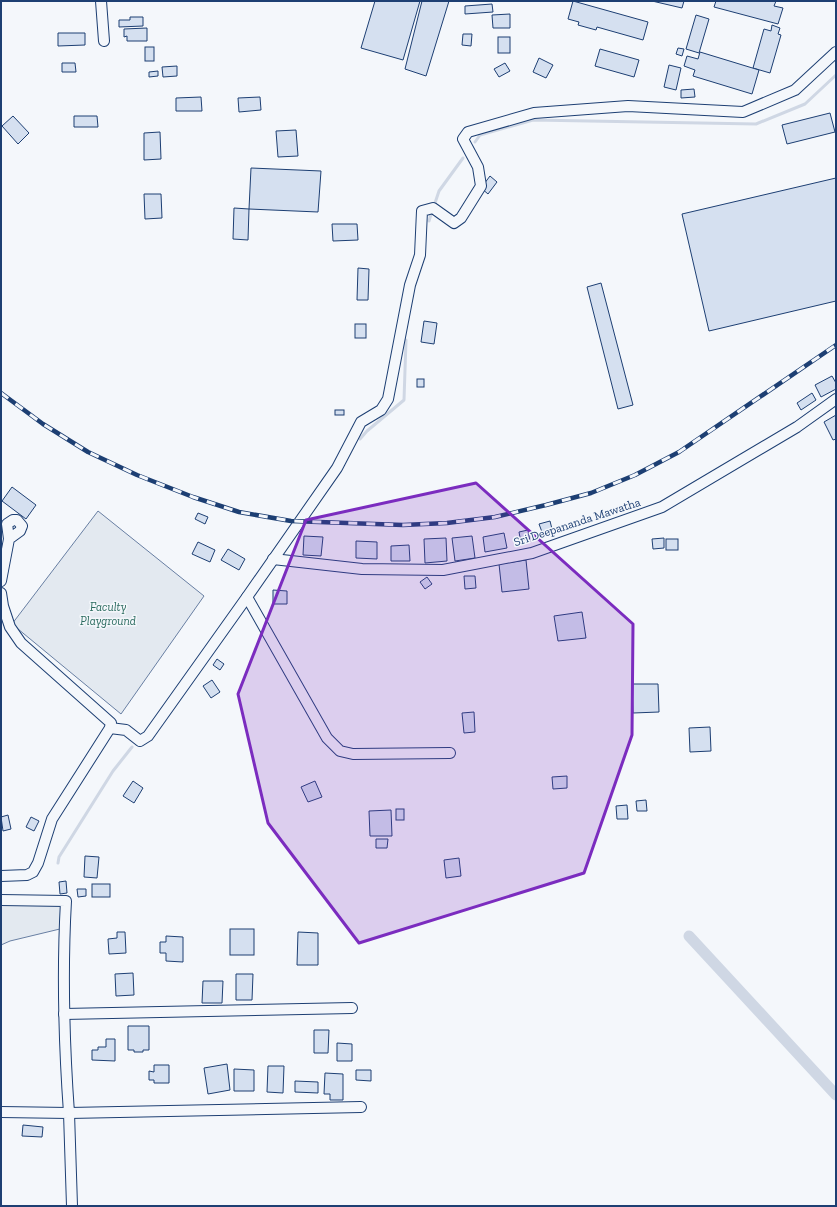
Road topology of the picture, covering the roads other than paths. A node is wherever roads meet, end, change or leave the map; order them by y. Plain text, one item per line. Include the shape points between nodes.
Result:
1 (101, 1) edge
2 (104, 41) dead end
3 (836, 52) edge
4 (836, 399) edge
5 (9, 539) dead end
6 (273, 559) junction
7 (1, 581) edge
8 (1, 593) edge
9 (247, 597) junction
10 (110, 728) junction
11 (450, 753) dead end
12 (1, 876) edge
13 (1, 900) edge
14 (352, 1008) dead end
15 (64, 1014) junction
16 (361, 1107) dead end
17 (1, 1112) edge
18 (69, 1113) junction
19 (72, 1206) edge

1 - 2 street
3 - 6 street via 795,90 743,112 628,106 534,113 468,132 463,139 478,167 481,186 461,218 454,222 436,210 422,211 420,255 410,285 388,399 381,410 361,422 337,468
4 - 6 street, Sri Deepananda Mawatha via 797,427 662,507 532,553 444,570 362,569
5 - 7 street
6 - 9 street
8 - 10 street via 10,627 21,643 111,723
9 - 10 street via 148,736 140,741 126,730
9 - 11 street via 327,738 340,751 352,754
10 - 12 street via 52,819 33,872 27,875
13 - 15 street via 66,901
14 - 15 street
15 - 18 street
16 - 18 street
17 - 18 street
18 - 19 street

